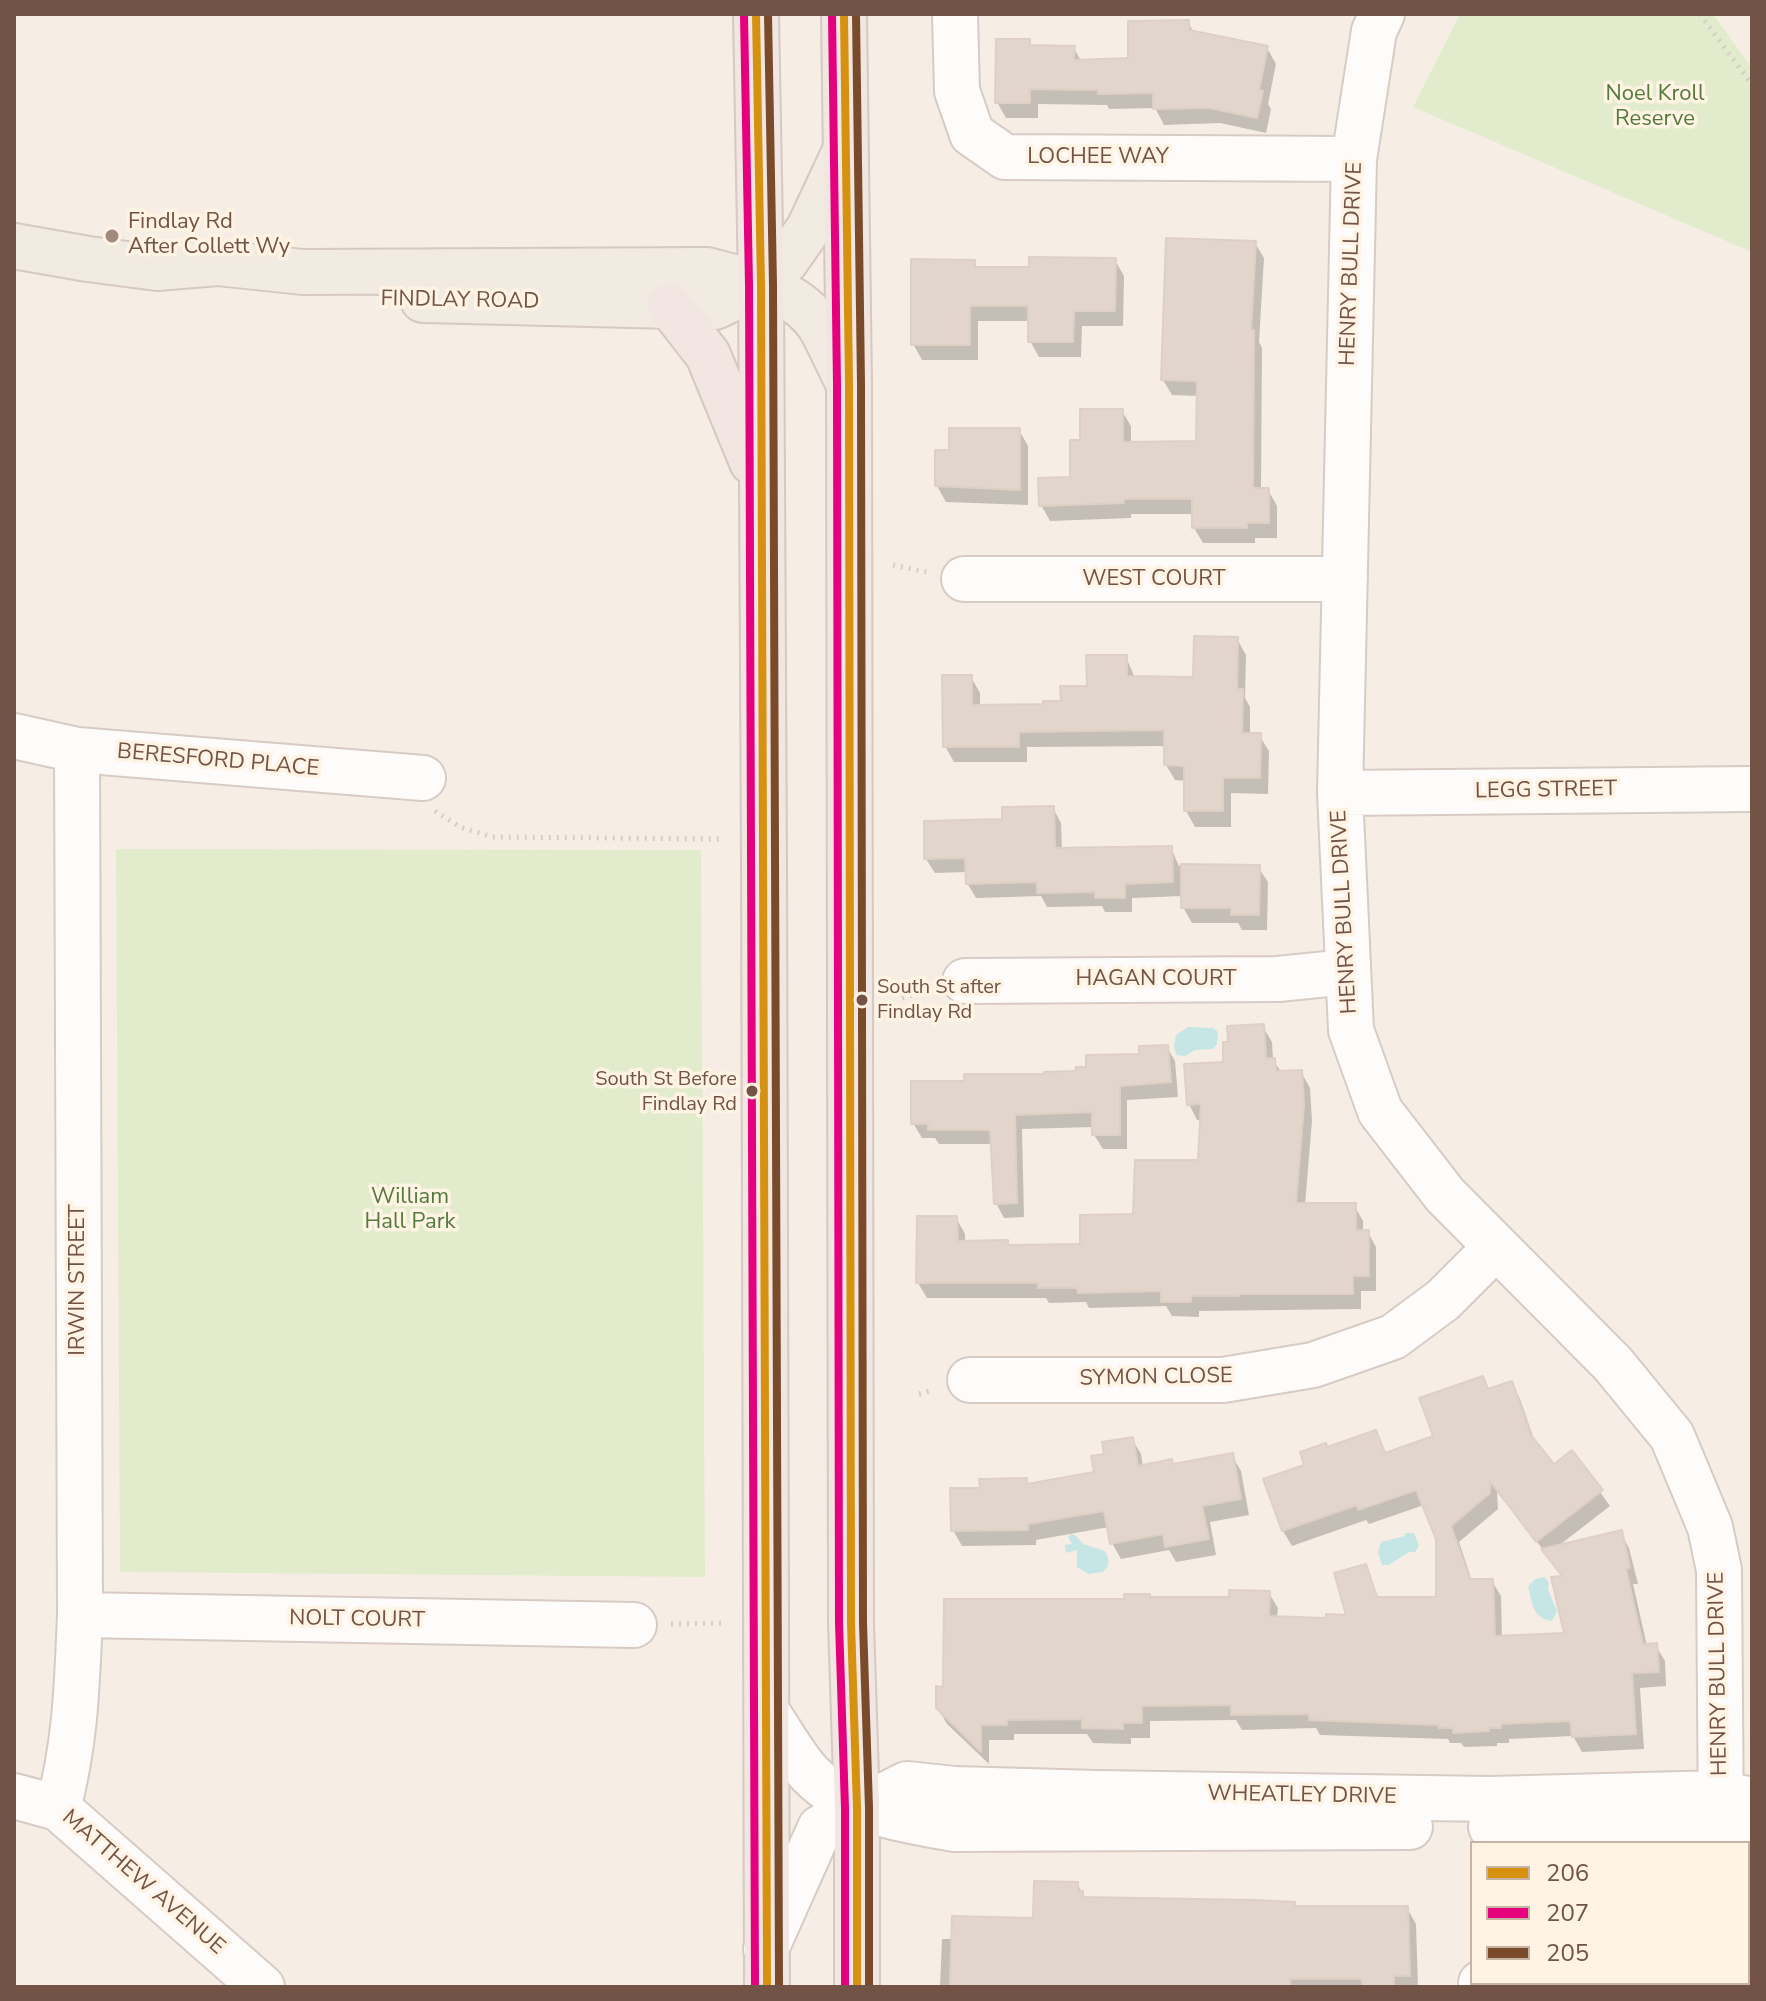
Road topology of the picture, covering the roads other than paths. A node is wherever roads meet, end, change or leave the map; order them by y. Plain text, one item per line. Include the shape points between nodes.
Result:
1 (756, 14) edge
2 (844, 14) edge
3 (955, 14) edge
4 (1382, 14) edge
5 (845, 151) junction
6 (1354, 159) junction
7 (14, 246) edge
8 (157, 268) junction
9 (761, 285) junction
10 (670, 306) junction
11 (849, 384) junction
12 (760, 487) junction
13 (964, 579) dead end
14 (1345, 579) junction
15 (14, 736) edge
16 (77, 750) junction
17 (423, 778) road end
18 (1752, 789) edge
19 (1340, 793) junction
20 (1347, 972) junction
21 (965, 981) dead end
22 (1495, 1248) junction
23 (970, 1380) dead end
24 (80, 1615) junction
25 (634, 1625) road end
26 (767, 1712) junction
27 (14, 1796) edge
28 (58, 1808) junction
29 (857, 1808) junction
30 (1736, 1812) edge
31 (1488, 1823) edge
32 (767, 1968) edge
33 (262, 1987) edge
34 (857, 1987) edge

1 - 9 highway
2 - 5 highway
3 - 6 street, LOCHEE WAY via 957,91 972,134 1005,157
4 - 6 street, HENRY BULL DRIVE via 1374,31
5 - 9 main road, FINDLAY ROAD via 809,228
5 - 11 highway
6 - 14 street, HENRY BULL DRIVE
7 - 8 main road, FINDLAY ROAD
8 - 9 main road, FINDLAY ROAD via 218,263 303,272 707,270
8 - 10 main road, FINDLAY ROAD via 224,291 303,299
9 - 10 main road, FINDLAY ROAD via 715,307
9 - 11 main road, FINDLAY ROAD via 796,301 820,326
9 - 12 highway
10 - 12 highway via 708,355
11 - 29 highway via 851,1623
12 - 26 highway
13 - 14 street, WEST COURT
14 - 19 street, HENRY BULL DRIVE
15 - 16 street, BERESFORD PLACE
16 - 17 street, BERESFORD PLACE
16 - 24 street, IRWIN STREET
18 - 19 street, LEGG STREET
19 - 20 street, HENRY BULL DRIVE
20 - 21 street, HAGAN COURT via 1278,979
20 - 22 street, HENRY BULL DRIVE via 1351,1030 1380,1111 1445,1195
22 - 23 street, SYMON CLOSE via 1443,1300 1393,1337 1313,1365 1223,1380
22 - 30 street, HENRY BULL DRIVE via 1613,1364 1672,1436 1710,1527 1719,1570
24 - 25 street, NOLT COURT
24 - 28 street, IRWIN STREET via 76,1715
26 - 29 street via 810,1774
26 - 32 highway
27 - 28 street, MATTHEW AVENUE
28 - 33 street, MATTHEW AVENUE
29 - 31 street, WHEATLEY DRIVE via 907,1784
29 - 32 street, WHEATLEY DRIVE via 820,1828
29 - 34 highway
30 - 31 street, WHEATLEY DRIVE

